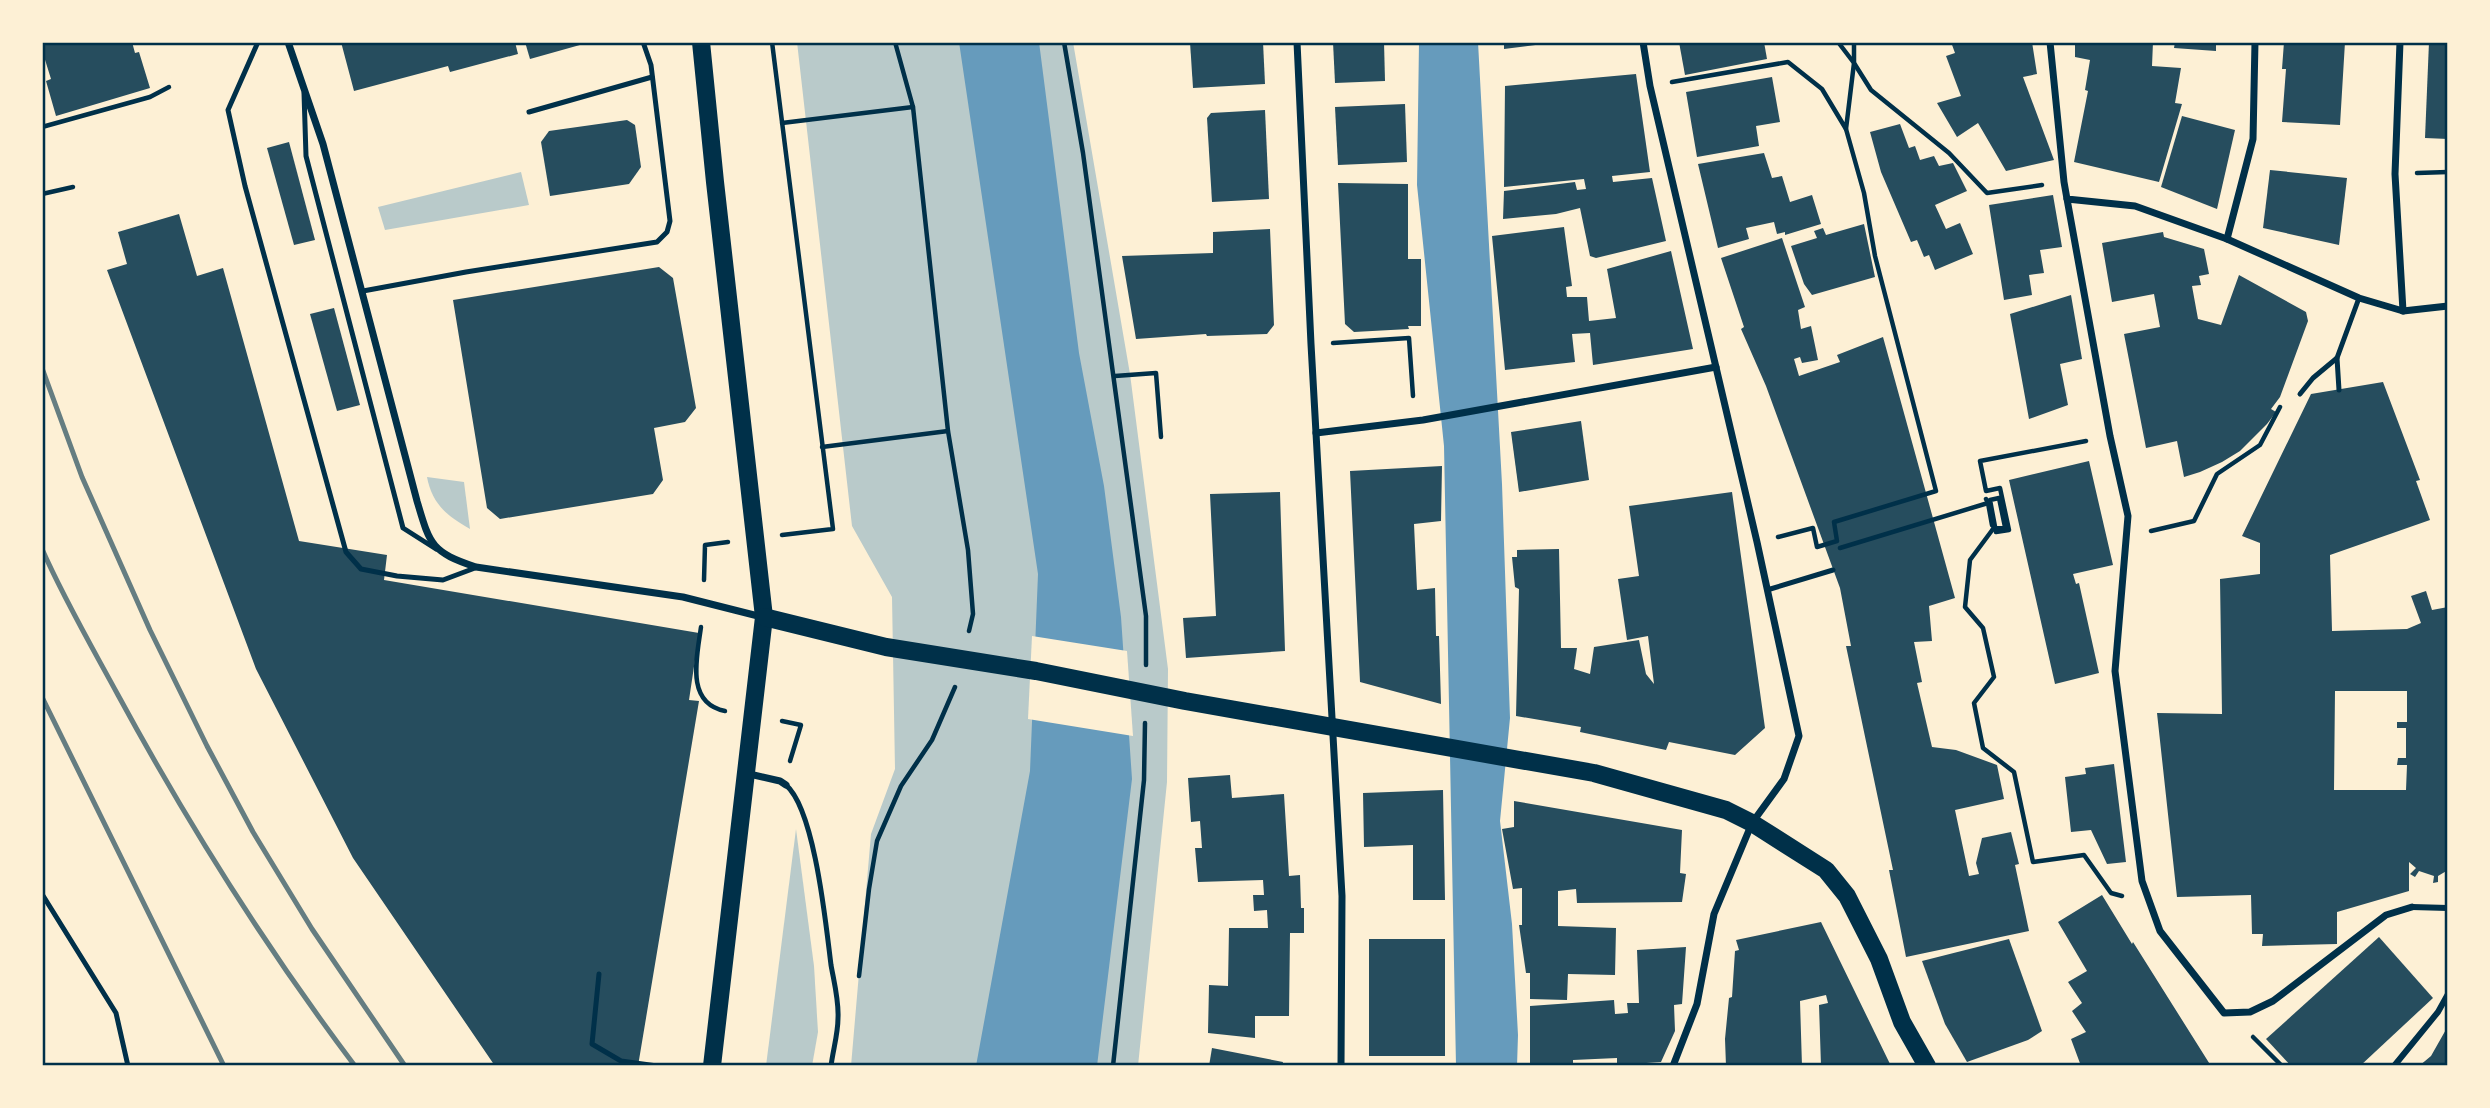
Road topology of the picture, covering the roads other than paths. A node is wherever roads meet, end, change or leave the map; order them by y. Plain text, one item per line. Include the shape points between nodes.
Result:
1 (258, 42) edge
2 (288, 42) edge
3 (643, 42) edge
4 (701, 42) edge
5 (1297, 42) edge
6 (1643, 42) edge
7 (2050, 42) edge
8 (2255, 42) edge
9 (2400, 42) edge
10 (652, 77) junction
11 (304, 90) junction
12 (529, 112) dead end
13 (2067, 199) junction
14 (2227, 239) junction
15 (363, 291) junction
16 (2359, 298) junction
17 (2448, 306) edge
18 (2403, 311) junction
19 (2337, 358) junction
20 (1716, 367) junction
21 (2339, 390) dead end
22 (2300, 394) dead end
23 (1316, 433) junction
24 (439, 551) junction
25 (476, 567) junction
26 (1833, 569) dead end
27 (1766, 590) junction
28 (764, 618) junction
29 (1333, 726) junction
30 (745, 773) junction
31 (786, 785) joint
32 (1752, 823) junction
33 (42, 894) edge
34 (2412, 907) joint
35 (2448, 908) edge
36 (599, 974) dead end
37 (2448, 994) edge
38 (622, 1063) edge
39 (128, 1066) edge
40 (657, 1066) edge
41 (712, 1066) edge
42 (831, 1066) edge
43 (1341, 1066) edge
44 (1673, 1066) edge
45 (1927, 1066) edge
46 (2393, 1066) edge

1 - 25 lane via 228,110 346,552 361,569 397,576 443,580
2 - 11 street
3 - 10 lane
4 - 28 main road
5 - 23 street
6 - 20 street
7 - 13 street
8 - 14 street via 2253,139
9 - 18 street via 2395,174
10 - 12 lane
10 - 15 lane via 670,221 657,242
11 - 15 street
11 - 24 lane via 306,156 403,528
13 - 14 street via 2135,206
13 - 34 street via 2128,516 2115,671 2142,881 2160,932 2224,1013 2250,1012 2273,1001 2386,915
14 - 16 street
15 - 24 street via 427,536
16 - 18 street
16 - 19 lane
17 - 18 street
19 - 21 lane
19 - 22 lane
20 - 23 street via 1518,404
20 - 27 street
23 - 29 street
24 - 25 street
25 - 28 street via 704,601
26 - 27 lane
27 - 32 street via 1798,736 1784,779
28 - 29 main road via 883,646
28 - 30 main road
29 - 32 main road via 1594,773 1726,810
29 - 43 street via 1342,896
30 - 31 street
30 - 41 main road
31 - 42 lane via 799,805 811,842 839,1017
32 - 44 street via 1714,914 1697,1004
32 - 45 main road via 1826,870 1847,896 1879,959 1902,1022
33 - 39 lane via 116,1013
34 - 35 street
36 - 38 lane via 592,1044
37 - 46 street
38 - 40 lane

